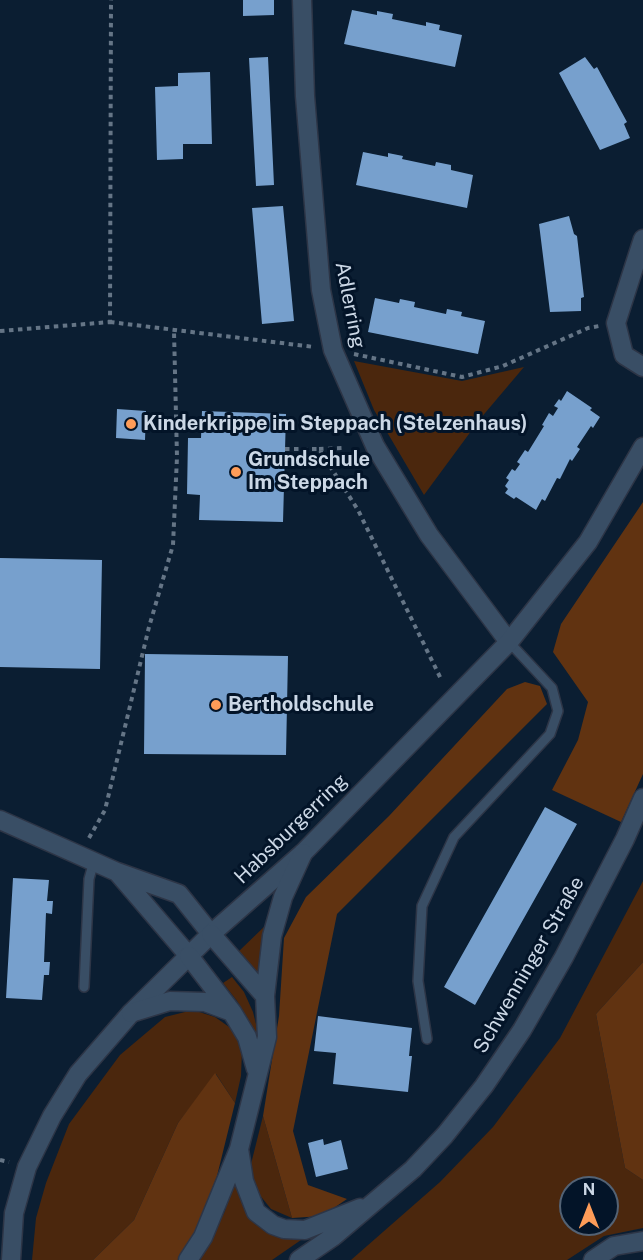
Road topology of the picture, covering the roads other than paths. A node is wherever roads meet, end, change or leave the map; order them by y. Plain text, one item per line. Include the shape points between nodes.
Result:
1 (302, 0) edge
2 (643, 238) edge
3 (643, 367) edge
4 (643, 447) edge
5 (509, 642) junction
6 (643, 798) edge
7 (0, 820) edge
8 (303, 853) junction
9 (93, 861) junction
10 (117, 873) junction
11 (211, 934) junction
12 (189, 956) junction
13 (84, 987) dead end
14 (265, 996) junction
15 (232, 1012) junction
16 (131, 1013) junction
17 (427, 1039) dead end
18 (257, 1071) junction
19 (238, 1149) junction
20 (376, 1202) junction
21 (643, 1241) edge
22 (12, 1260) edge
23 (188, 1260) edge
24 (299, 1260) edge
25 (593, 1260) edge

1 - 5 street, Adlerring via 321,290 333,350 375,446 429,535
2 - 3 street via 616,323 624,355
4 - 5 street, Habsburgerring via 588,542
5 - 8 street, Habsburgerring
5 - 17 lane via 552,688 558,711 550,734 453,837 422,906 418,981
6 - 20 street, Schwenninger Straße via 564,957 522,1030 445,1135
7 - 9 street
8 - 11 street, Habsburgerring
8 - 14 street via 283,897 272,936
9 - 10 street
9 - 13 lane
10 - 11 street via 178,894
10 - 12 street
11 - 12 street, Habsburgerring
11 - 14 street
12 - 15 street
12 - 16 street, Habsburgerring
14 - 18 street via 267,1036
15 - 16 street via 205,1002 170,1001
15 - 18 street via 247,1036
16 - 22 street, Habsburgerring via 78,1074 35,1147 14,1213
18 - 19 street
19 - 20 street via 244,1181 256,1212 273,1225 304,1230
19 - 23 street via 203,1237
20 - 24 street, Schwenninger Straße
21 - 25 street via 614,1246

